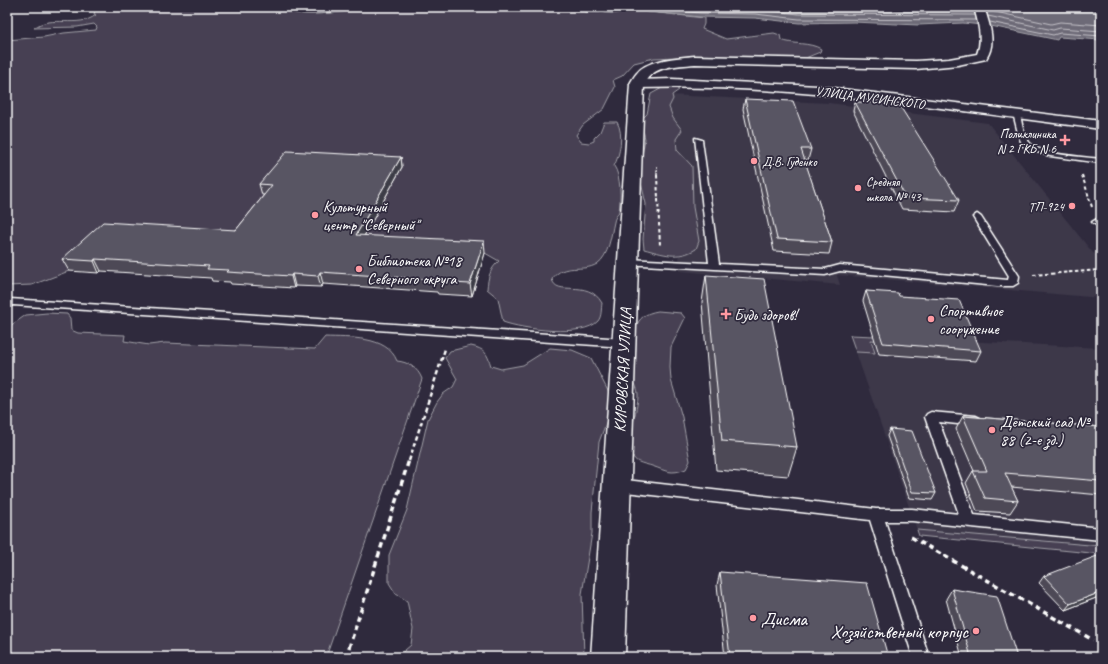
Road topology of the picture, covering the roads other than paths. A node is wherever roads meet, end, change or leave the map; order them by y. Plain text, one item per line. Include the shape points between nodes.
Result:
1 (979, 7) edge
2 (637, 84) junction
3 (1016, 115) junction
4 (1101, 125) edge
5 (698, 140) dead end
6 (1101, 161) edge
7 (977, 217) dead end
8 (627, 262) junction
9 (714, 266) junction
10 (8, 303) edge
11 (624, 343) junction
12 (985, 422) edge
13 (615, 484) junction
14 (880, 515) junction
15 (969, 521) junction
16 (1101, 534) edge
17 (608, 657) edge
18 (921, 657) edge

1 - 2 street via 986,33 986,50 982,56 950,64 695,60 652,68 642,74
2 - 3 street, УЛИЦА МУСИНСКОГО via 672,83 818,90
2 - 8 street, КИРОВСКАЯ УЛИЦА
3 - 4 street, УЛИЦА МУСИНСКОГО
3 - 6 lane via 1026,144 1031,148 1041,152
5 - 9 lane
7 - 9 lane via 1014,276 1013,283 840,268 825,272
8 - 9 lane
8 - 11 street, КИРОВСКАЯ УЛИЦА
10 - 11 lane
11 - 13 street, КИРОВСКАЯ УЛИЦА
12 - 15 lane via 931,417
13 - 14 lane
13 - 17 street, КИРОВСКАЯ УЛИЦА
14 - 15 lane
14 - 18 lane
15 - 16 lane

